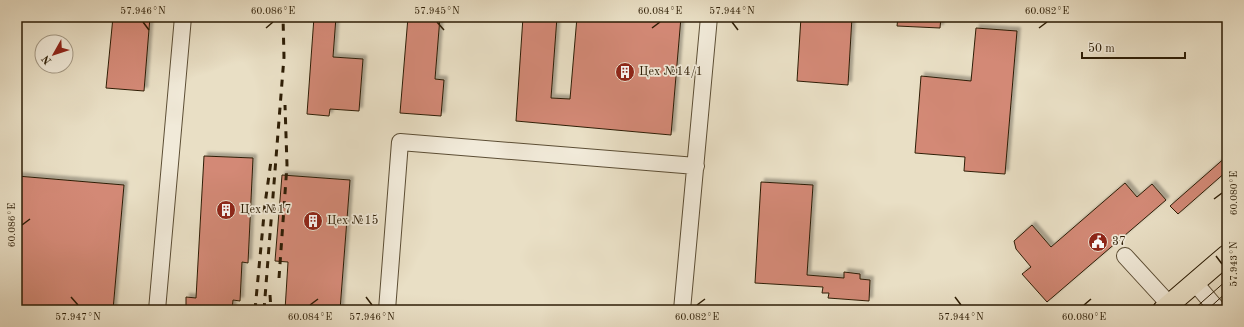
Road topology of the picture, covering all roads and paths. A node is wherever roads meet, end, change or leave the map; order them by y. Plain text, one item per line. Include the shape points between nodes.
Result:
1 (183, 17) edge
2 (710, 17) edge
3 (696, 166) junction
4 (1227, 255) edge
5 (1126, 256) dead end
6 (1195, 283) junction
7 (1166, 307) edge
8 (157, 310) edge
9 (387, 310) edge
10 (682, 310) edge
11 (1218, 310) edge

1 - 8 street
2 - 3 street
3 - 9 street via 400,142
3 - 10 street
4 - 6 main road
5 - 7 street
6 - 7 main road
6 - 11 street

